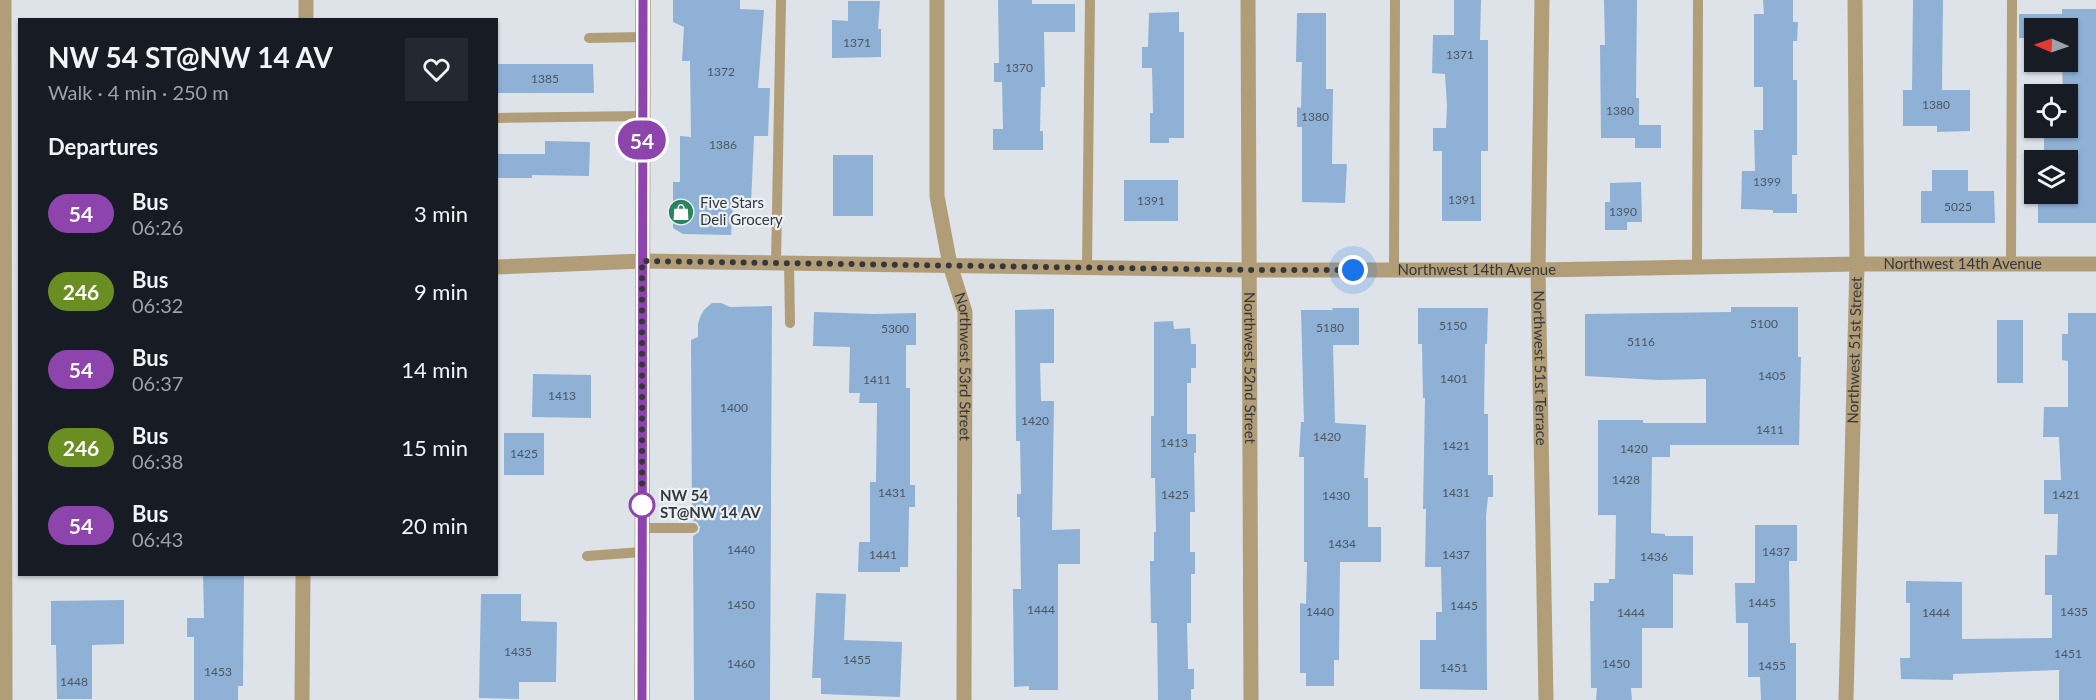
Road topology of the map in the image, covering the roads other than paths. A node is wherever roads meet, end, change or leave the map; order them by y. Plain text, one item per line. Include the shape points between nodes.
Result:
1 (4, 0) edge
2 (306, 0) edge
3 (643, 0) edge
4 (781, 0) edge
5 (937, 0) edge
6 (1090, 0) edge
7 (1248, 0) edge
8 (1395, 0) edge
9 (1542, 0) edge
10 (1698, 0) edge
11 (1855, 0) edge
12 (2012, 0) edge
13 (306, 18) edge
14 (643, 37) junction
15 (589, 38) dead end
16 (642, 116) junction
17 (498, 118) edge
18 (642, 261) junction
19 (782, 263) junction
20 (1857, 264) junction
21 (2011, 264) junction
22 (2096, 264) edge
23 (950, 265) junction
24 (498, 267) edge
25 (1697, 267) junction
26 (1087, 268) junction
27 (1250, 270) junction
28 (1394, 270) junction
29 (1538, 270) junction
30 (8, 275) edge
31 (790, 323) dead end
32 (642, 528) junction
33 (693, 528) dead end
34 (642, 552) junction
35 (587, 556) dead end
36 (303, 576) edge
37 (4, 700) edge
38 (302, 700) edge
39 (642, 700) edge
40 (964, 700) edge
41 (1251, 700) edge
42 (1546, 700) edge
43 (1846, 700) edge

1 - 30 street
2 - 13 street
3 - 14 main road
4 - 19 lane
5 - 23 street, Northwest 53rd Street via 937,196
6 - 26 lane
7 - 27 street, Northwest 52nd Street
8 - 28 lane
9 - 29 street, Northwest 51st Terrace
10 - 25 lane
11 - 20 street, Northwest 51st Street
12 - 21 lane
14 - 15 lane
14 - 16 main road
16 - 17 lane
16 - 18 main road
18 - 19 street, Northwest 14th Avenue
18 - 24 street, Northwest 14th Avenue
18 - 32 main road
19 - 23 street, Northwest 14th Avenue
19 - 31 lane
20 - 21 street, Northwest 14th Avenue
20 - 25 street, Northwest 14th Avenue
20 - 43 street, Northwest 51st Street
21 - 22 street, Northwest 14th Avenue
23 - 26 street, Northwest 14th Avenue
23 - 40 street, Northwest 53rd Street via 965,312
25 - 29 street, Northwest 14th Avenue
26 - 27 street, Northwest 14th Avenue
27 - 28 street, Northwest 14th Avenue
27 - 41 street, Northwest 52nd Street
28 - 29 street, Northwest 14th Avenue
29 - 42 street, Northwest 51st Terrace
30 - 37 street
32 - 33 lane
32 - 34 main road
34 - 35 lane
34 - 39 main road
36 - 38 street

